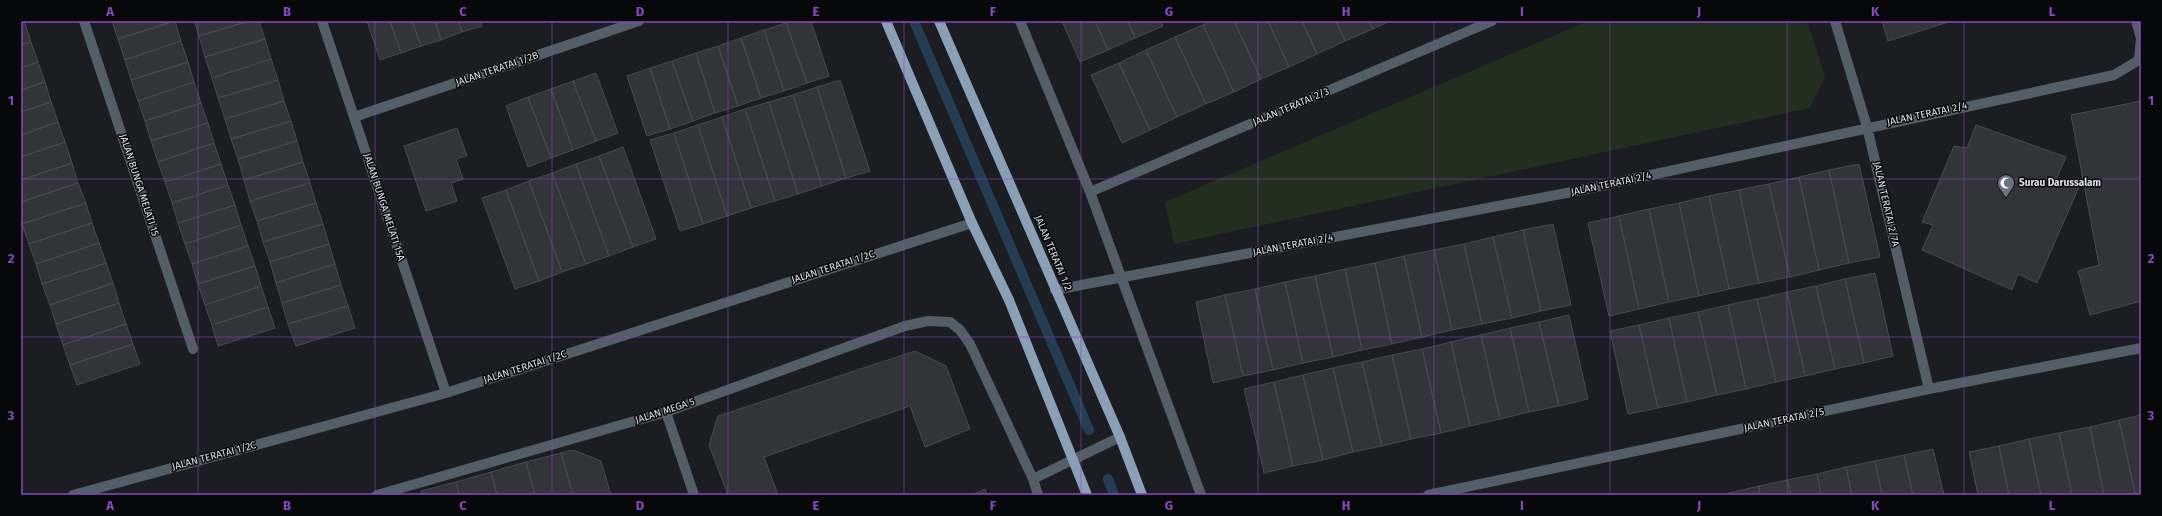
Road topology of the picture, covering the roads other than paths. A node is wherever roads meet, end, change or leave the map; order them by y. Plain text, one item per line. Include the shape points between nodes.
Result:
1 (84, 21) edge
2 (322, 21) edge
3 (639, 21) edge
4 (886, 21) edge
5 (939, 21) edge
6 (1020, 21) edge
7 (1492, 21) edge
8 (1835, 21) edge
9 (2136, 21) edge
10 (2141, 38) edge
11 (354, 117) junction
12 (1868, 127) junction
13 (1090, 192) junction
14 (972, 223) junction
15 (1122, 277) junction
16 (1055, 290) junction
17 (193, 348) dead end
18 (2141, 348) edge
19 (1929, 389) junction
20 (446, 393) junction
21 (666, 412) junction
22 (1120, 437) junction
23 (1074, 459) junction
24 (1033, 479) junction
25 (73, 495) edge
26 (377, 495) edge
27 (694, 495) edge
28 (1038, 495) edge
29 (1087, 495) edge
30 (1142, 495) edge
31 (1201, 495) edge
32 (1428, 495) edge

1 - 17 street, JALAN BUNGA MELATI 15
2 - 11 street, JALAN BUNGA MELATI 15A
3 - 11 street, JALAN TERATAI 1/2B
4 - 14 main road
5 - 16 main road, JALAN TERATAI 1/2
6 - 13 street
7 - 13 street, JALAN TERATAI 2/3
8 - 12 street, JALAN TERATAI 2/7A
9 - 10 street
10 - 12 street, JALAN TERATAI 2/4 via 2139,60 2114,75
11 - 20 street, JALAN BUNGA MELATI 15A
12 - 15 street, JALAN TERATAI 2/4 via 1577,191
12 - 19 street, JALAN TERATAI 2/7A
13 - 15 street
14 - 20 street, JALAN TERATAI 1/2C
14 - 23 main road via 1009,300
15 - 16 street, JALAN TERATAI 2/4
15 - 31 street
16 - 22 main road, JALAN TERATAI 1/2
18 - 19 street, JALAN TERATAI 2/5
19 - 32 street, JALAN TERATAI 2/5
20 - 25 street, JALAN TERATAI 1/2C
21 - 24 street, JALAN MEGA 5 via 905,326 928,321 950,322 960,330 970,344
21 - 26 street, JALAN MEGA 5
21 - 27 street
22 - 23 street
22 - 30 main road, JALAN TERATAI 1/2
23 - 24 street
23 - 29 main road
24 - 28 street

